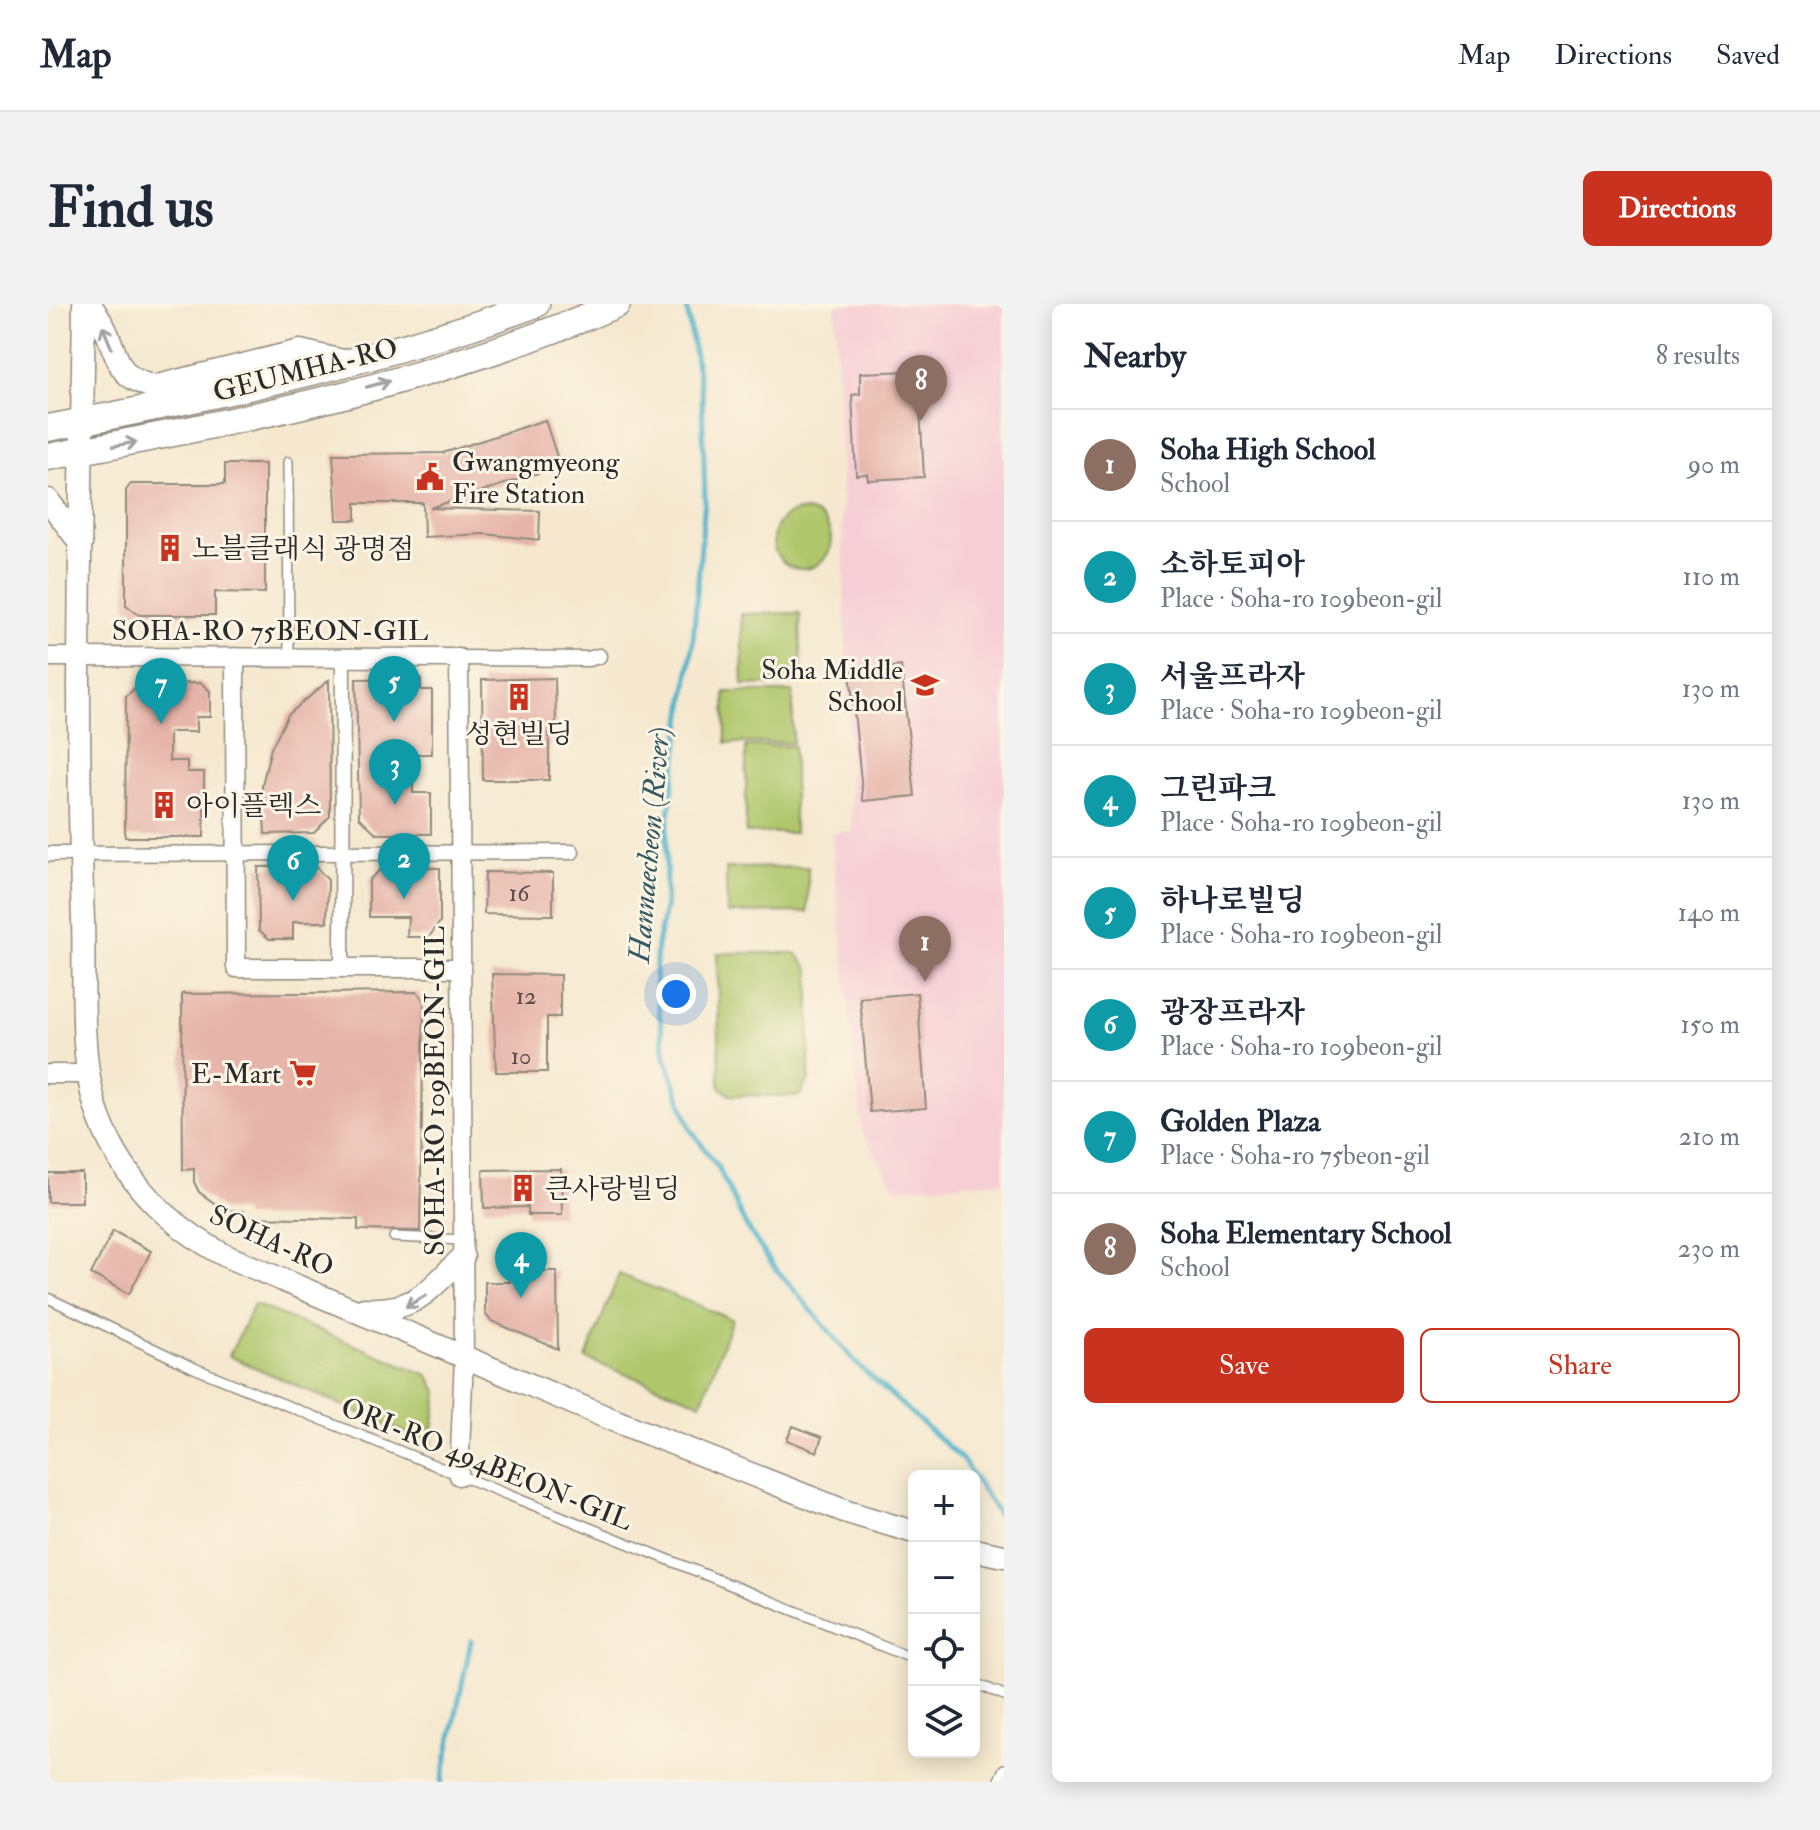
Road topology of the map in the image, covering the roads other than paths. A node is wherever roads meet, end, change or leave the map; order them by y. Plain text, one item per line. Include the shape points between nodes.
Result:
1 (84, 304) edge
2 (90, 304) edge
3 (536, 304) edge
4 (617, 304) edge
5 (348, 362) junction
6 (82, 422) junction
7 (48, 428) edge
8 (82, 451) junction
9 (48, 457) edge
10 (288, 462) dead end
11 (48, 500) edge
12 (81, 545) junction
13 (599, 656) dead end
14 (48, 657) edge
15 (80, 657) junction
16 (235, 657) junction
17 (289, 658) junction
18 (343, 658) junction
19 (459, 658) junction
20 (460, 852) junction
21 (572, 852) dead end
22 (236, 853) junction
23 (342, 853) junction
24 (48, 854) edge
25 (80, 854) junction
26 (342, 968) junction
27 (461, 968) junction
28 (48, 1074) edge
29 (89, 1074) junction
30 (394, 1237) dead end
31 (463, 1248) junction
32 (48, 1298) edge
33 (353, 1309) junction
34 (464, 1357) junction
35 (459, 1476) junction
36 (908, 1530) edge
37 (980, 1551) edge
38 (1004, 1556) edge
39 (908, 1657) edge
40 (980, 1685) edge
41 (1004, 1695) edge
42 (1004, 1769) edge
43 (998, 1782) edge

1 - 6 street, SOHA-RO
5 -> 2 street via 300,351 153,387 132,380 117,364 109,336
3 - 5 main road, GEUMHA-RO via 456,333
8 -> 4 main road, GEUMHA-RO via 192,430 454,364
5 - 6 main road, GEUMHA-RO
6 - 7 main road, GEUMHA-RO
6 - 8 street, SOHA-RO
8 - 9 main road, GEUMHA-RO
8 - 12 street, SOHA-RO
10 - 17 lane
11 - 12 street
12 - 15 street, SOHA-RO
13 - 19 street
14 - 15 street, SOHA-RO 75BEON-GIL
15 - 16 street, SOHA-RO 75BEON-GIL
15 - 25 street, SOHA-RO
16 - 17 street, SOHA-RO 75BEON-GIL
16 - 22 street
17 - 18 street, SOHA-RO 75BEON-GIL
18 - 19 street, SOHA-RO 75BEON-GIL
18 - 23 street
19 - 20 street, SOHA-RO 109BEON-GIL
20 - 21 street
20 - 23 street
20 - 27 street, SOHA-RO 109BEON-GIL
22 - 23 street
22 - 25 street
22 - 26 street via 236,968
23 - 26 street
24 - 25 street
25 - 29 street, SOHA-RO
26 - 27 street
27 - 31 street, SOHA-RO 109BEON-GIL
28 - 29 street
29 - 33 street, SOHA-RO via 98,1115 115,1152 167,1218 226,1256
30 - 31 lane
31 -> 33 street via 427,1295 407,1307
31 - 34 street, SOHA-RO 109BEON-GIL
32 - 35 lane, ORI-RO 494BEON-GIL via 194,1368
33 - 34 street, SOHA-RO
34 - 35 street, SOHA-RO 109BEON-GIL
34 - 36 street, SOHA-RO via 847,1512
35 - 39 lane, ORI-RO 494BEON-GIL
37 - 38 street
40 - 41 lane
42 - 43 lane

